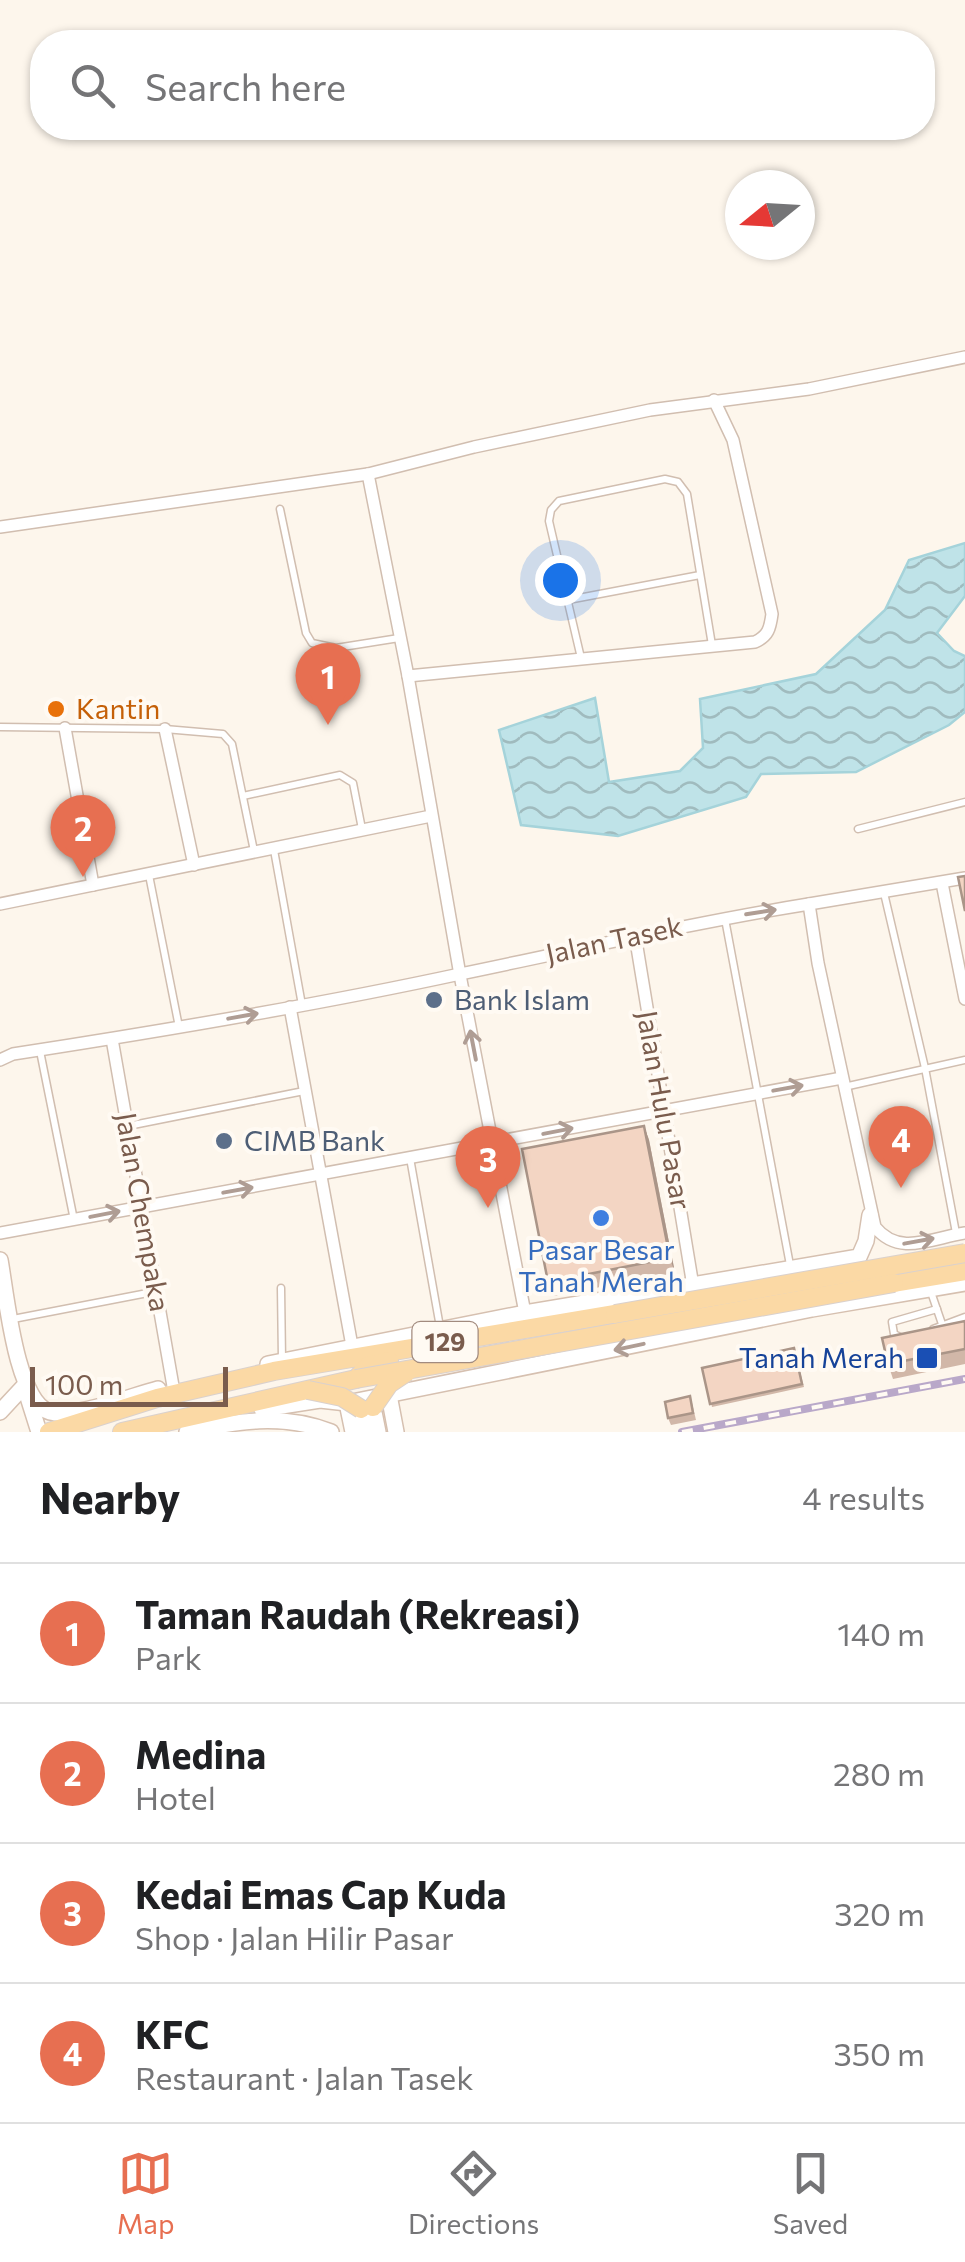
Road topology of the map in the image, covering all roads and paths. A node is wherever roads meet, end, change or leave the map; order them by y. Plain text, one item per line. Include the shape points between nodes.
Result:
1 (965, 357) edge
2 (714, 400) junction
3 (368, 474) junction
4 (280, 509) dead end
5 (0, 527) edge
6 (700, 576) junction
7 (568, 600) junction
8 (401, 638) junction
9 (712, 646) junction
10 (582, 658) junction
11 (408, 676) junction
12 (0, 727) edge
13 (65, 728) junction
14 (166, 729) junction
15 (243, 796) junction
16 (965, 802) edge
17 (431, 816) junction
18 (858, 829) dead end
19 (362, 830) junction
20 (274, 848) junction
21 (254, 852) junction
22 (194, 865) junction
23 (149, 874) junction
24 (965, 878) edge
25 (942, 882) junction
26 (93, 885) junction
27 (884, 892) junction
28 (0, 904) edge
29 (809, 904) junction
30 (725, 918) junction
31 (634, 934) junction
32 (460, 974) junction
33 (965, 999) edge
34 (296, 1006) junction
35 (179, 1027) junction
36 (112, 1039) junction
37 (0, 1046) edge
38 (40, 1050) junction
39 (13, 1054) junction
40 (0, 1060) edge
41 (965, 1060) edge
42 (925, 1068) junction
43 (843, 1083) junction
44 (305, 1091) junction
45 (757, 1094) junction
46 (664, 1111) junction
47 (128, 1126) junction
48 (492, 1144) junction
49 (410, 1158) junction
50 (321, 1175) junction
51 (142, 1207) junction
52 (870, 1215) junction
53 (74, 1220) junction
54 (0, 1234) edge
55 (961, 1234) edge
56 (965, 1253) edge
57 (860, 1257) junction
58 (0, 1260) edge
59 (790, 1268) junction
60 (965, 1271) edge
61 (965, 1282) edge
62 (694, 1286) junction
63 (281, 1288) dead end
64 (930, 1288) junction
65 (158, 1291) junction
66 (812, 1309) junction
67 (937, 1309) junction
68 (525, 1313) junction
69 (615, 1314) junction
70 (965, 1317) edge
71 (12, 1319) junction
72 (942, 1324) junction
73 (440, 1328) junction
74 (930, 1330) edge
75 (917, 1336) edge
76 (352, 1346) junction
77 (282, 1361) junction
78 (427, 1366) junction
79 (362, 1376) junction
80 (25, 1385) junction
81 (172, 1386) junction
82 (308, 1390) junction
83 (390, 1395) junction
84 (360, 1406) junction
85 (126, 1407) junction
86 (0, 1412) edge
87 (39, 1432) edge
88 (49, 1432) edge
89 (122, 1432) edge
90 (152, 1432) edge
91 (187, 1432) edge
92 (331, 1432) edge
93 (354, 1432) edge
94 (365, 1432) edge
95 (378, 1432) edge
96 (396, 1432) edge

1 - 2 street via 809,389
2 - 3 street
2 - 9 street via 733,440 772,614 764,638
3 - 5 street
3 - 8 street
4 - 8 lane via 312,643 336,648
6 - 7 lane
6 - 7 lane via 688,494 665,479 559,501 550,510
6 - 9 lane
7 - 10 lane
8 - 11 street
9 - 10 street
10 - 11 street
11 - 17 street
12 - 13 lane
13 - 14 lane
13 - 26 street
14 - 15 lane via 227,737
14 - 22 street
15 - 19 lane via 340,775 353,783
15 - 21 lane
16 - 18 lane
17 - 19 street
17 - 32 street
19 - 20 street
20 - 21 street
20 - 34 lane
21 - 22 street
22 - 23 street
23 - 26 street
23 - 35 lane
24 - 25 street, Jalan Tasek
25 - 27 street, Jalan Tasek
25 - 33 street
26 - 28 street
27 - 29 street, Jalan Tasek
27 - 42 lane
30 -> 29 street, Jalan Tasek
29 - 43 street
30 - 31 street, Jalan Tasek
30 - 45 lane
31 - 32 street, Jalan Tasek
31 - 46 street, Jalan Hulu Pasar
32 - 34 street, Jalan Tasek
48 -> 32 street
35 -> 34 street, Jalan Tasek
34 - 44 street
35 - 36 street, Jalan Tasek
36 - 38 street, Jalan Tasek
36 - 47 street, Jalan Chempaka
37 - 39 street
38 - 39 street, Jalan Tasek
38 - 53 lane
39 - 40 street, Jalan Tasek
41 - 42 lane
42 - 43 lane
42 - 55 lane
45 -> 43 street
43 - 52 street
44 - 47 lane
44 - 50 street
45 - 46 street
45 - 59 lane
48 -> 46 street
46 - 62 street, Jalan Hulu Pasar
47 - 51 street, Jalan Chempaka
48 - 49 street
48 - 68 street
49 - 50 street
49 - 73 lane
51 -> 50 street
50 - 76 street
53 -> 51 street
51 - 65 street, Jalan Chempaka
52 -> 55 street via 892,1242
52 - 57 main road
53 - 54 street
56 - 69 main road, bridge
57 - 59 main road
57 - 66 main road
58 - 71 main road
59 - 62 main road
60 - 78 main road, bridge
61 - 64 main road
62 - 68 main road
63 - 77 lane
64 - 66 main road
64 - 67 lane
65 - 71 lane
65 - 81 street, Jalan Chempaka
66 -> 83 main road
67 - 72 lane
67 - 75 lane via 892,1322 900,1338
68 - 73 main road
69 - 79 main road via 374,1364
69 - 85 main road, 129 via 274,1371
70 - 72 lane
71 - 80 main road
72 - 74 lane
73 - 76 main road
76 - 77 main road
77 - 81 main road
78 - 79 main road, bridge
78 - 84 main road, bridge
79 - 82 main road, bridge
79 - 85 main road via 350,1369
80 - 81 main road via 49,1412
80 - 86 main road
80 - 87 main road
82 - 84 main road, bridge
82 - 89 main road
83 - 84 main road
83 - 96 main road
84 - 90 main road via 302,1401
84 - 93 main road
84 - 94 main road
84 - 95 main road
85 - 88 main road, 129
91 - 92 main road via 263,1419

